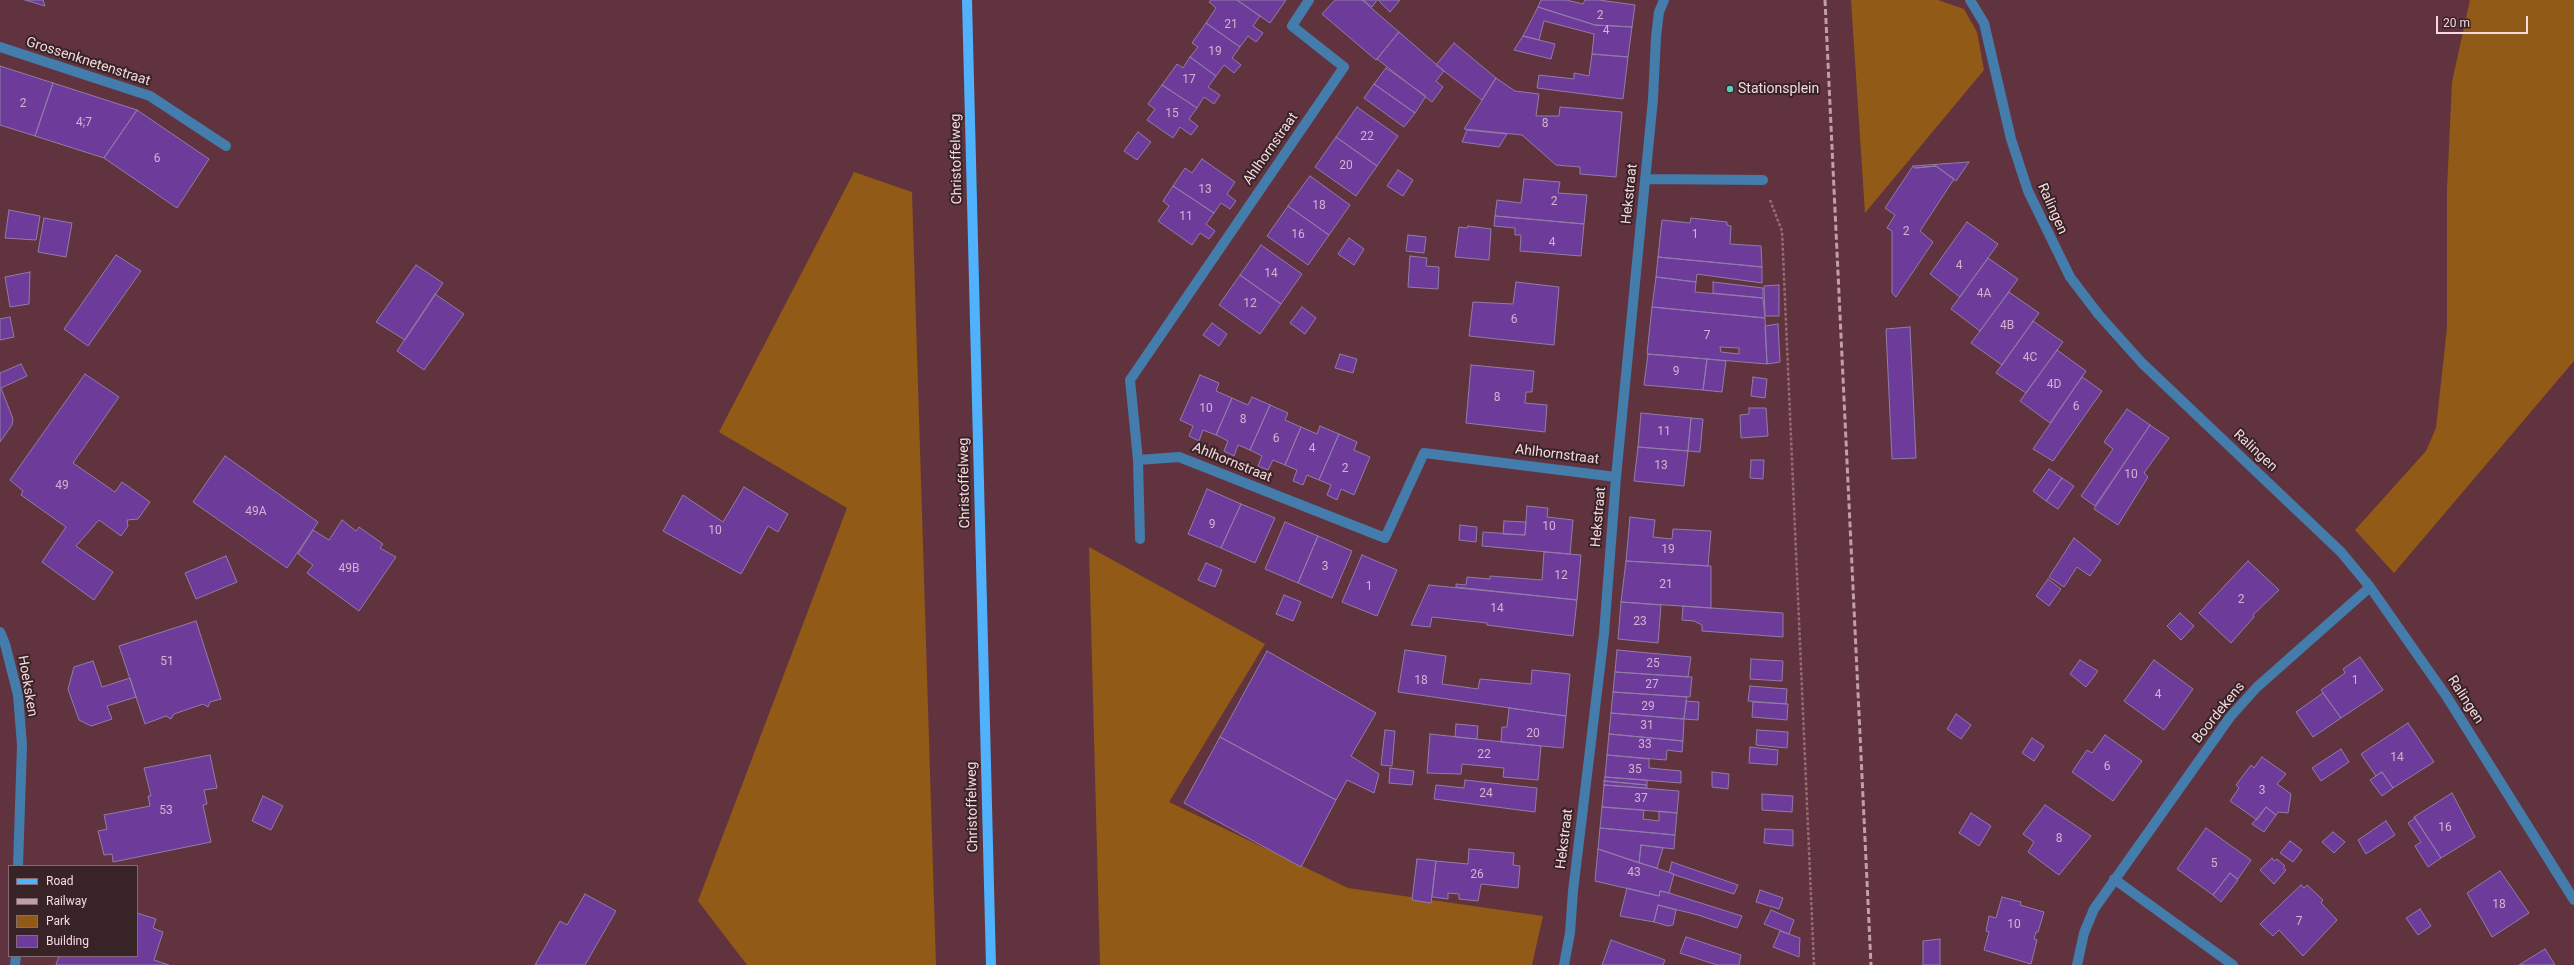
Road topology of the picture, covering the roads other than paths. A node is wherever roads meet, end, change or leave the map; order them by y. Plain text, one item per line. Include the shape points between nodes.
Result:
1 (967, 0) edge
2 (1309, 0) edge
3 (1664, 0) edge
4 (1970, 0) edge
5 (0, 47) edge
6 (226, 146) dead end
7 (1646, 179) junction
8 (1763, 180) road end
9 (1138, 460) junction
10 (1616, 477) junction
11 (1140, 540) dead end
12 (2370, 586) junction
13 (0, 632) edge
14 (18, 865) edge
15 (2114, 880) junction
16 (2574, 900) edge
17 (991, 965) edge
18 (1564, 965) edge
19 (2077, 965) edge
20 (2233, 965) edge

1 - 17 main road, Christoffelweg
2 - 9 street, Ahlhornstraat via 1292,26 1344,67 1130,380
3 - 7 street, Hekstraat via 1659,12 1656,37 1654,99
4 - 12 street, Ralingen via 1984,23 2011,139 2028,191 2070,277 2099,315 2142,363 2341,552
5 - 6 street, Grossenknetenstraat via 150,96
7 - 8 street
7 - 10 street, Hekstraat
9 - 10 street, Ahlhornstraat via 1180,456 1385,538 1424,453
9 - 11 street
10 - 18 street, Hekstraat via 1604,634 1570,933
12 - 15 street, Boordekens via 2257,687 2230,717
12 - 16 street, Ralingen via 2447,697
13 - 14 street, Hoeksken via 18,695 22,745
15 - 19 street, Boordekens via 2094,909 2084,933
15 - 20 street

